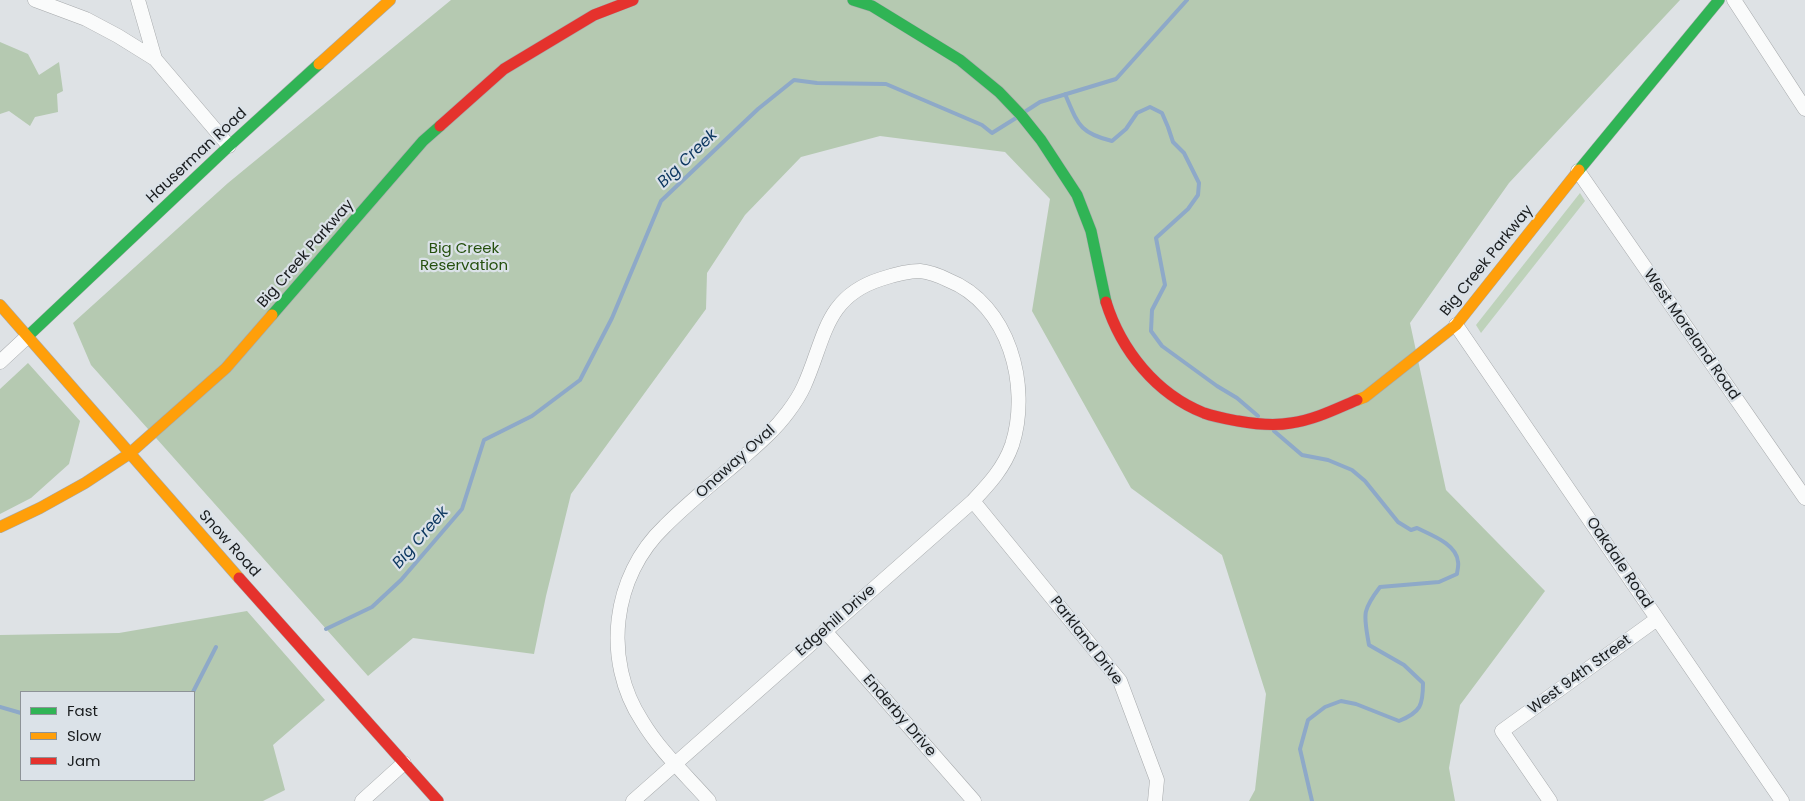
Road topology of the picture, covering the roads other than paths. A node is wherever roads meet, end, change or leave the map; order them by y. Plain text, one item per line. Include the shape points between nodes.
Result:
1 (35, 0) edge
2 (138, 0) edge
3 (390, 0) edge
4 (633, 0) edge
5 (853, 0) edge
6 (1719, 0) edge
7 (1734, 0) edge
8 (154, 59) junction
9 (1805, 109) edge
10 (228, 146) junction
11 (1578, 171) junction
12 (0, 305) edge
13 (1456, 325) junction
14 (28, 336) junction
15 (0, 362) edge
16 (1016, 425) joint
17 (129, 454) junction
18 (1805, 498) edge
19 (973, 501) junction
20 (0, 527) edge
21 (1657, 619) junction
22 (825, 631) junction
23 (404, 763) junction
24 (675, 764) junction
25 (362, 801) edge
26 (438, 801) edge
27 (633, 801) edge
28 (709, 801) edge
29 (974, 801) edge
30 (1155, 801) edge
31 (1550, 801) edge
32 (1782, 801) edge

1 - 8 street via 86,19
2 - 8 street
3 - 10 street, Hauserman Road
4 - 17 street, Big Creek Parkway via 594,15 504,68 423,141 226,368
5 - 13 street, Big Creek Parkway via 872,6 960,60 1021,114 1077,195 1091,231 1110,311 1126,347 1145,372 1186,404 1224,418 1252,423 1292,423 1365,397
6 - 11 street, Big Creek Parkway
7 - 9 street
8 - 10 street
10 - 14 street, Hauserman Road
11 - 13 street, Big Creek Parkway
11 - 18 street, West Moreland Road
12 - 14 street, Snow Road
13 - 21 street, Oakdale Road
14 - 15 street
14 - 17 street, Snow Road
16 - 19 street, Edgehill Drive via 1004,464
16 - 24 street, Onaway Oval via 1016,375 1004,333 980,299 967,289 938,275 920,271 878,280 841,303 824,328 803,389 787,412 765,439 654,536 626,584 618,620 619,665 642,723
17 - 20 street, Big Creek Parkway via 63,496
17 - 23 street, Snow Road
19 - 22 street, Edgehill Drive
19 - 30 street, Parkland Drive via 1120,680 1158,780
21 - 31 street, West 94th Street via 1502,731
21 - 32 street, Oakdale Road
22 - 24 street, Edgehill Drive
22 - 29 street, Enderby Drive
23 - 25 street
23 - 26 street, Snow Road
24 - 27 street, Edgehill Drive
24 - 28 street, Onaway Oval

